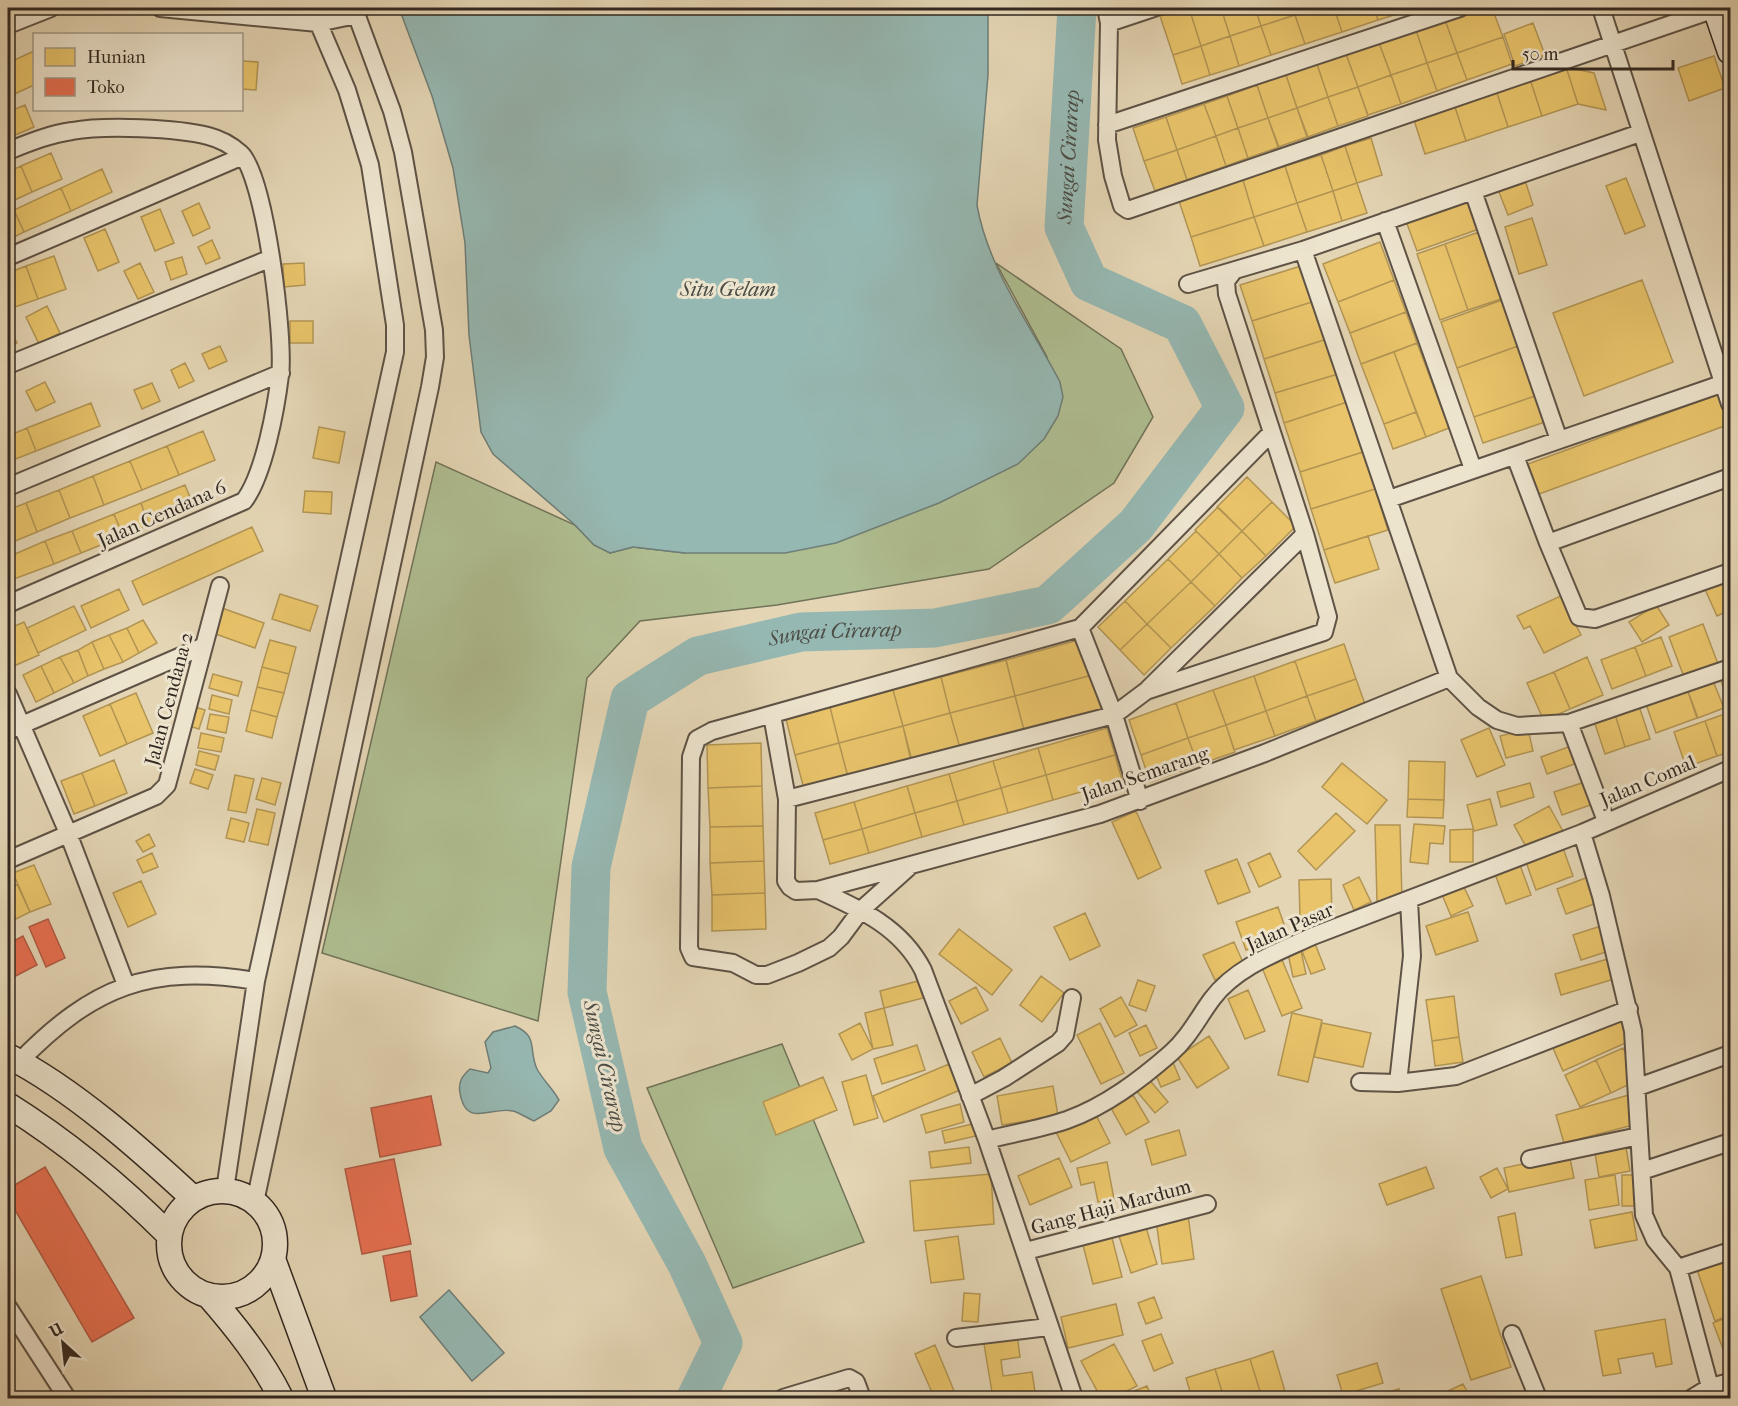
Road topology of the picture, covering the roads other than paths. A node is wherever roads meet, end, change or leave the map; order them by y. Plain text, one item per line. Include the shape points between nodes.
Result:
1 (51, 8) edge
2 (160, 8) edge
3 (1154, 8) edge
4 (1460, 8) edge
5 (1601, 8) edge
6 (1716, 8) edge
7 (353, 13) edge
8 (1107, 15) edge
9 (319, 17) edge
10 (8, 26) edge
11 (1613, 43) junction
12 (1731, 52) edge
13 (1107, 125) junction
14 (1640, 132) junction
15 (8, 152) edge
16 (243, 156) junction
17 (1473, 191) junction
18 (1385, 221) junction
19 (1303, 250) junction
20 (8, 257) edge
21 (269, 259) junction
22 (1233, 272) junction
23 (1188, 284) dead end
24 (8, 365) edge
25 (280, 373) junction
26 (1726, 382) edge
27 (1731, 404) edge
28 (1270, 433) junction
29 (1559, 440) junction
30 (1515, 456) junction
31 (1473, 469) junction
32 (1731, 477) edge
33 (8, 487) edge
34 (1389, 499) junction
35 (1305, 534) junction
36 (1548, 543) junction
37 (1731, 572) edge
38 (220, 586) dead end
39 (8, 604) edge
40 (1080, 628) junction
41 (204, 646) junction
42 (1731, 668) edge
43 (1449, 678) junction
44 (1146, 691) junction
45 (8, 694) edge
46 (772, 715) junction
47 (1114, 715) junction
48 (1569, 723) junction
49 (14, 728) edge
50 (1731, 769) edge
51 (787, 799) junction
52 (1140, 801) junction
53 (1606, 821) junction
54 (68, 833) junction
55 (1582, 833) junction
56 (8, 860) edge
57 (909, 867) junction
58 (818, 890) junction
59 (1408, 901) junction
60 (861, 910) junction
61 (256, 981) junction
62 (126, 985) junction
63 (1072, 998) dead end
64 (1629, 1009) junction
65 (1731, 1053) edge
66 (13, 1059) edge
67 (1360, 1082) dead end
68 (1398, 1083) junction
69 (1638, 1087) junction
70 (970, 1096) junction
71 (8, 1105) edge
72 (1639, 1136) junction
73 (987, 1140) junction
74 (1731, 1142) edge
75 (1530, 1159) dead end
76 (1642, 1171) junction
77 (225, 1190) junction
78 (194, 1199) junction
79 (255, 1202) junction
80 (1207, 1204) dead end
81 (169, 1235) junction
82 (1026, 1251) junction
83 (1731, 1251) edge
84 (273, 1259) junction
85 (1678, 1268) junction
86 (208, 1295) junction
87 (8, 1307) edge
88 (1048, 1327) junction
89 (1512, 1334) dead end
90 (956, 1338) dead end
91 (1731, 1382) edge
92 (1710, 1387) junction
93 (67, 1398) edge
94 (281, 1398) edge
95 (324, 1398) edge
96 (783, 1398) edge
97 (862, 1398) edge
98 (1074, 1398) edge
99 (1538, 1398) edge
100 (1692, 1398) edge

1 - 10 street
2 - 9 street
3 - 8 street
4 - 13 street
5 - 11 street
6 - 11 street
6 - 12 street
7 - 9 street
7 - 79 street via 392,111 403,153 434,330 435,357
8 - 13 street
9 - 61 street via 370,165 395,326 395,352
11 - 13 street via 1131,210 1122,206 1113,176
11 - 14 street
14 - 17 street
14 - 26 street
15 - 16 street via 73,130 99,129 208,136
16 - 20 street
16 - 21 street, Jalan Cendana 6 via 261,200
17 - 18 street
17 - 29 street
18 - 19 street
18 - 31 street
19 - 22 street
19 - 34 street
21 - 24 street
21 - 25 street, Jalan Cendana 6
22 - 23 street
22 - 28 street via 1226,281 1227,294
25 - 33 street
25 - 39 street, Jalan Cendana 6 via 265,448 251,492 244,501
26 - 27 street
26 - 29 street
28 - 35 street
28 - 40 street
29 - 30 street
30 - 31 street
30 - 36 street
31 - 34 street
32 - 36 street
34 - 43 street
35 - 44 street
35 - 44 street via 1328,617 1324,632
36 - 37 street via 1574,610 1584,620
38 - 41 street, Jalan Cendana 2
40 - 46 street
40 - 47 street
41 - 49 street
41 - 54 street, Jalan Cendana 2 via 167,785 156,796
42 - 48 street
43 - 48 street via 1497,720 1517,726
43 - 52 street, Jalan Semarang
44 - 47 street
45 - 49 street
46 - 51 street
46 - 60 street, Jalan Semarang via 706,733 694,746 690,953 697,959 733,963 756,975 767,975 829,948
47 - 51 street
47 - 52 street
48 - 53 street
49 - 54 street
50 - 53 street, Jalan Comal
51 - 58 street via 786,881 796,891
52 - 57 street, Jalan Semarang
53 - 55 street, Jalan Comal
54 - 56 street, Jalan Cendana 2
54 - 62 street
55 - 59 street, Jalan Pasar
55 - 64 street
57 - 58 street
57 - 60 street, Jalan Semarang
58 - 60 street
59 - 68 street via 1412,956
59 - 73 street, Jalan Pasar via 1313,936 1249,966 1213,997 1172,1052 1135,1082 1088,1111 1065,1121
60 - 70 street via 896,933 915,954
61 - 62 street via 214,974 157,977
61 - 77 street
62 - 66 street via 96,999
63 - 70 street via 1065,1035 1058,1043
64 - 68 street via 1456,1076
64 - 69 street
65 - 69 street
66 - 78 street via 135,1144
67 - 68 street
69 - 72 street
70 - 73 street
71 - 81 street via 97,1166
72 - 75 street
72 - 76 street
73 - 82 street
74 - 76 street
76 - 85 street via 1642,1205 1647,1226
77 - 78 street
77 - 79 street
78 - 81 street via 182,1208
79 - 84 street via 268,1218 275,1238
80 - 82 street, Gang Haji Mardum
81 - 86 street via 169,1254 177,1273 190,1287
82 - 88 street
83 - 85 street
84 - 86 street via 263,1277 248,1290 229,1296
84 - 95 street
85 - 92 street
86 - 94 street via 240,1331
87 - 93 street
88 - 90 street
88 - 98 street
89 - 99 street
91 - 92 street
92 - 100 street
96 - 97 street via 849,1378 856,1382

